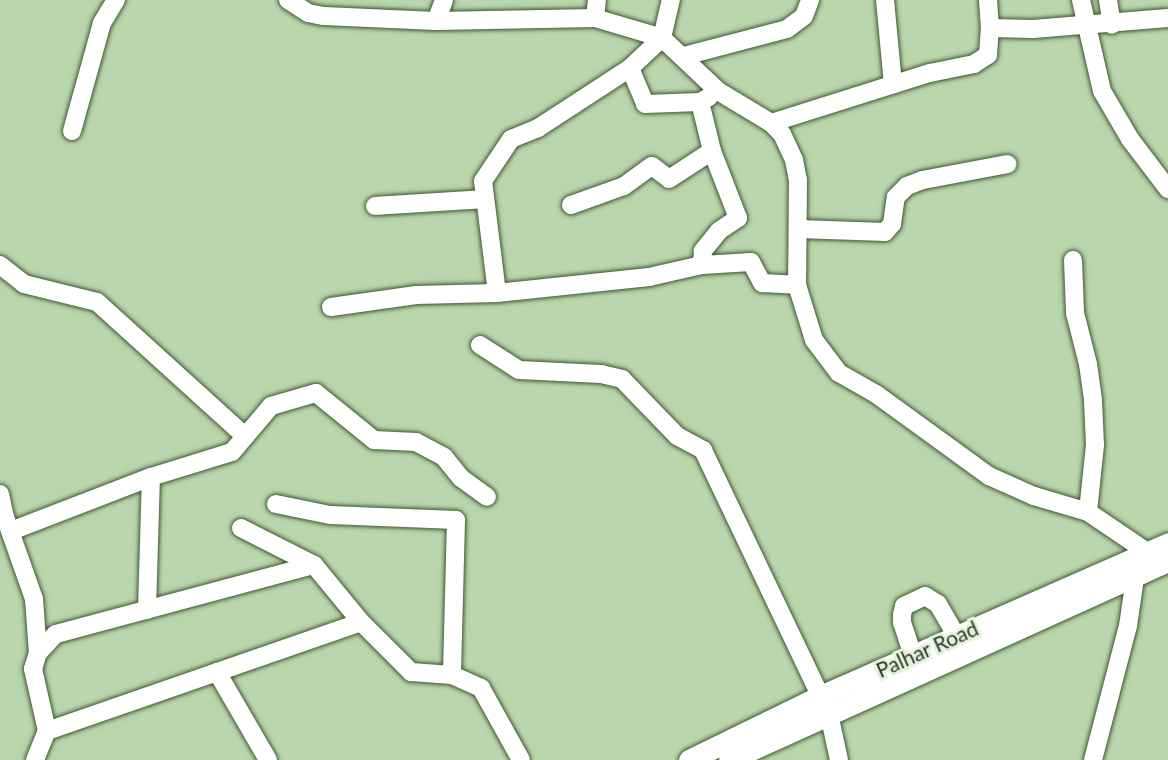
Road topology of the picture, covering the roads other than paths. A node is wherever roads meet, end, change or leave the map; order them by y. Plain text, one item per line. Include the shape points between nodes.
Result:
1 (116, 0) edge
2 (288, 0) edge
3 (444, 0) edge
4 (670, 0) edge
5 (810, 0) edge
6 (886, 0) edge
7 (988, 0) edge
8 (1081, 0) edge
9 (1108, 0) edge
10 (596, 9) edge
11 (1168, 18) edge
12 (436, 21) junction
13 (1085, 25) junction
14 (1112, 25) junction
15 (990, 28) junction
16 (662, 38) junction
17 (684, 56) junction
18 (630, 68) junction
19 (893, 85) junction
20 (718, 91) junction
21 (700, 102) junction
22 (771, 123) junction
23 (72, 131) dead end
24 (712, 151) junction
25 (1008, 164) dead end
26 (1165, 181) edge
27 (485, 199) junction
28 (571, 205) dead end
29 (375, 206) dead end
30 (799, 229) junction
31 (1073, 260) dead end
32 (0, 265) edge
33 (702, 265) junction
34 (797, 285) junction
35 (497, 293) junction
36 (331, 307) dead end
37 (480, 345) dead end
38 (244, 436) junction
39 (151, 477) junction
40 (0, 494) edge
41 (487, 497) dead end
42 (276, 504) dead end
43 (1088, 512) junction
44 (241, 528) dead end
45 (10, 531) junction
46 (1146, 551) junction
47 (1167, 558) edge
48 (314, 565) junction
49 (1135, 578) junction
50 (147, 610) junction
51 (361, 622) junction
52 (957, 636) junction
53 (38, 653) junction
54 (913, 656) junction
55 (217, 672) junction
56 (452, 675) junction
57 (824, 705) junction
58 (47, 731) junction
59 (33, 760) edge
60 (268, 760) edge
61 (521, 760) edge
62 (689, 760) edge
63 (729, 760) edge
64 (839, 760) edge
65 (1093, 760) edge

1 - 23 street via 102,23
2 - 12 street via 308,13 324,16
3 - 12 street
4 - 16 street
5 - 17 street via 804,16 787,29
6 - 19 street
7 - 15 street
8 - 13 street
9 - 14 street
10 - 12 street
10 - 16 street
11 - 14 street
13 - 14 street
13 - 15 street
13 - 26 street via 1102,92 1130,139
15 - 19 street via 990,50 984,59
16 - 17 street
16 - 18 street
17 - 20 street
18 - 21 street via 645,104
18 - 27 street via 538,128 511,139 483,180
19 - 22 street
20 - 21 street
20 - 22 street
21 - 24 street
22 - 30 street via 782,134 794,160
24 - 28 street via 670,179 652,166 624,187
24 - 33 street via 738,218 702,251
25 - 30 street via 907,186 896,197 892,224 885,232
27 - 29 street
27 - 35 street
30 - 34 street
31 - 43 street via 1075,313 1093,401 1095,446
32 - 38 street via 24,284 97,302
33 - 34 street via 751,262 762,283
33 - 35 street via 649,277
34 - 43 street via 814,340 839,373 877,394 989,476
35 - 36 street via 416,295
37 - 57 street via 519,370 622,379 677,436 703,450
38 - 39 street via 232,452
38 - 41 street via 271,406 316,393 374,440 416,442 444,457 461,478
39 - 45 street
39 - 50 street
40 - 45 street
42 - 56 street via 330,515 456,520
43 - 46 street
44 - 48 street
45 - 53 street via 34,598
46 - 47 main road, Palhar Road
46 - 52 main road, Palhar Road
47 - 49 main road, Palhar Road
48 - 50 street
48 - 51 street
49 - 57 main road, Palhar Road
49 - 65 street via 1128,626
50 - 53 street via 56,634
51 - 55 street
51 - 56 street via 411,672
52 - 54 main road, Palhar Road
52 - 54 street via 938,604 925,596 904,606 902,615
53 - 58 street via 33,670
54 - 57 main road, Palhar Road
55 - 58 street
55 - 60 street
56 - 61 street via 481,688
57 - 62 main road, Palhar Road
57 - 63 main road, Palhar Road
57 - 64 street
58 - 59 street

